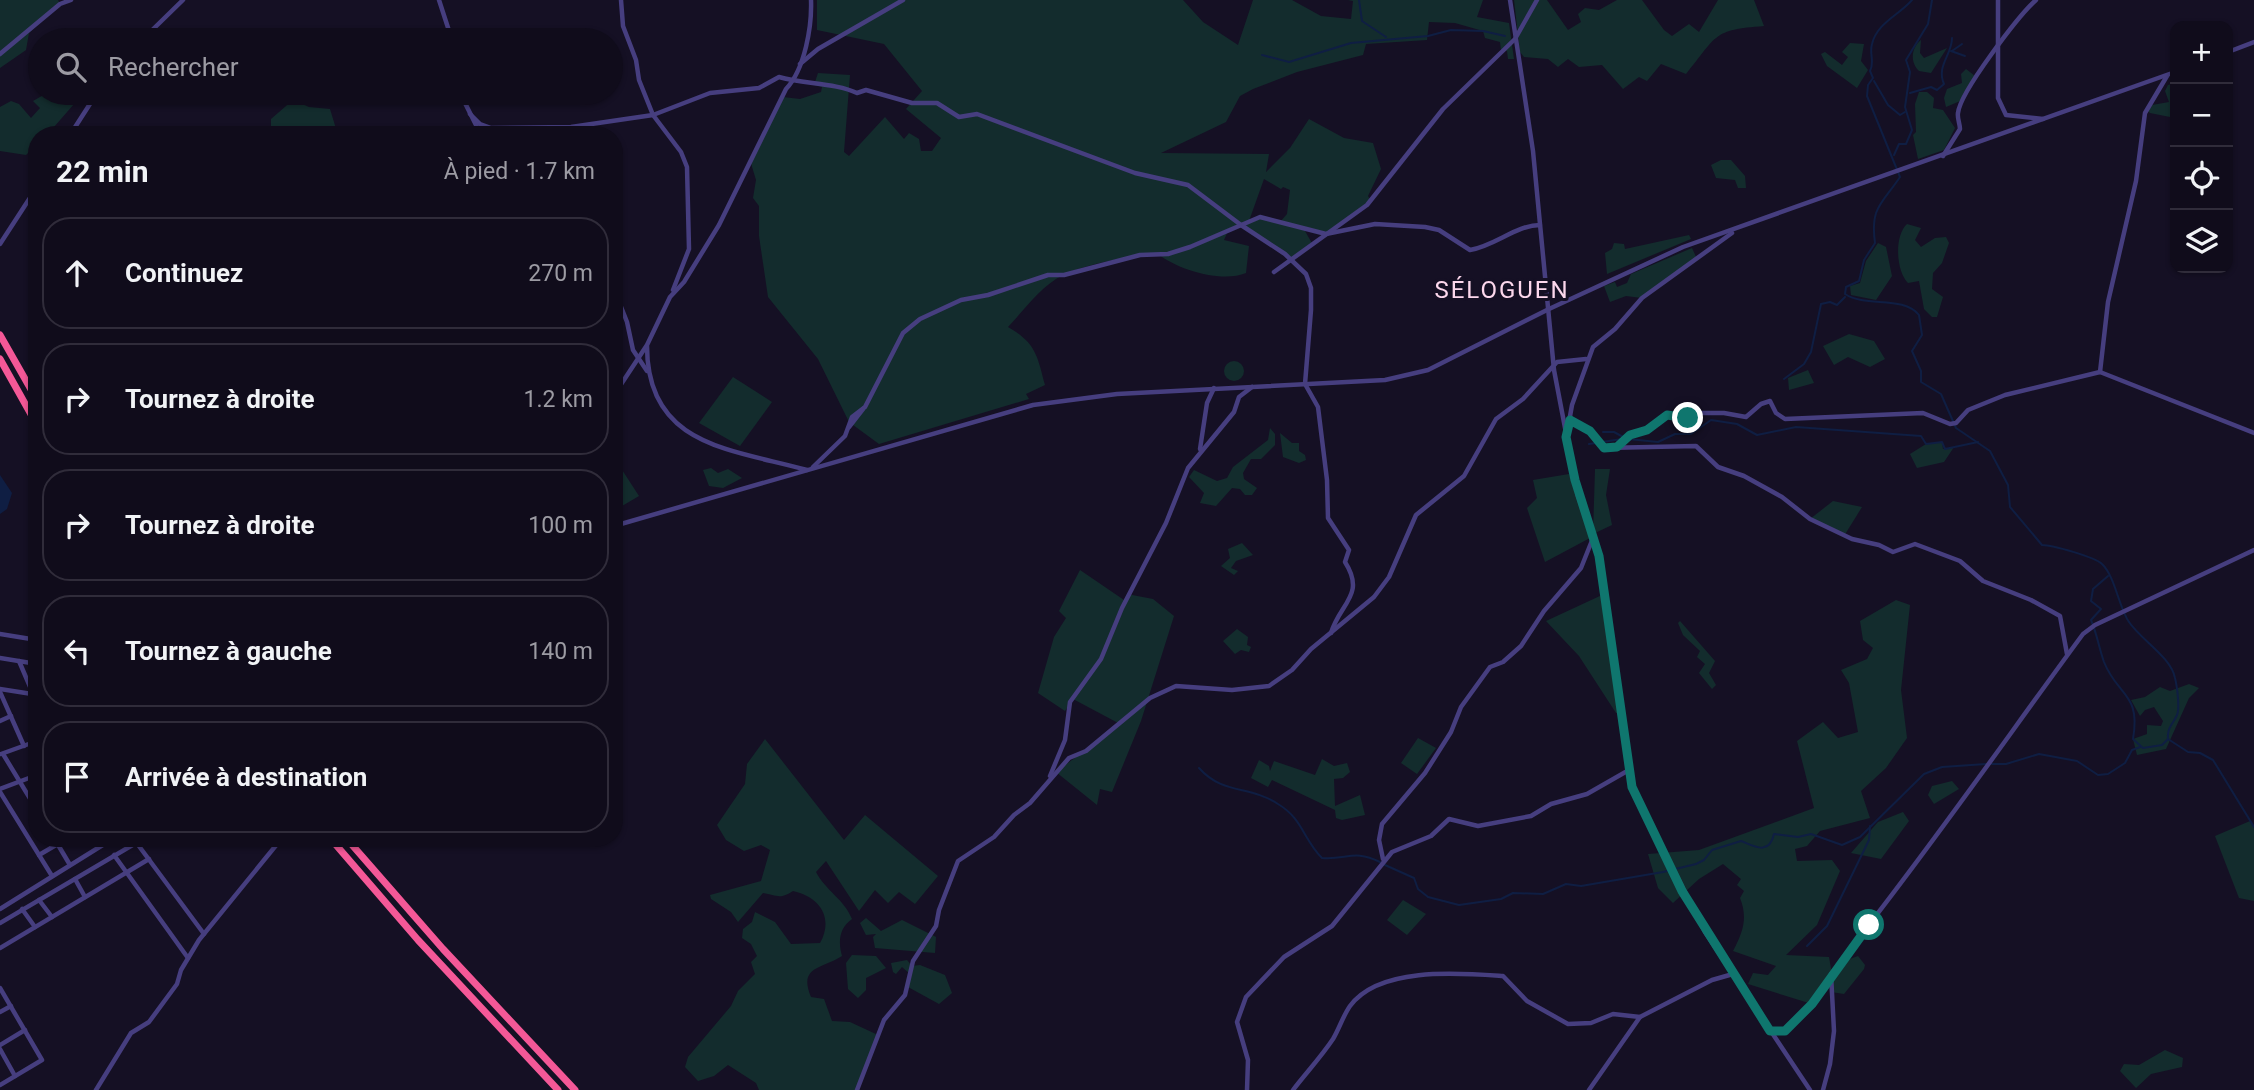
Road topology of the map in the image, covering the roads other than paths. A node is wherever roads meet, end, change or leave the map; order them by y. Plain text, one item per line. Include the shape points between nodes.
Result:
1 (71, 0) edge
2 (183, 0) edge
3 (439, 0) edge
4 (621, 0) edge
5 (811, 0) edge
6 (903, 0) edge
7 (1510, 0) edge
8 (1537, 0) edge
9 (1998, 0) edge
10 (2036, 0) edge
11 (31, 28) edge
12 (154, 28) edge
13 (448, 28) edge
14 (28, 31) edge
15 (1515, 39) junction
16 (2254, 43) edge
17 (1998, 47) junction
18 (2233, 50) edge
19 (0, 54) edge
20 (800, 65) junction
21 (2170, 74) edge
22 (2167, 75) junction
23 (793, 81) junction
24 (89, 105) edge
25 (466, 105) edge
26 (470, 114) junction
27 (653, 115) junction
28 (2047, 120) junction
29 (76, 126) edge
30 (476, 126) edge
31 (486, 126) edge
32 (578, 126) edge
33 (1942, 157) junction
34 (28, 201) edge
35 (1241, 225) junction
36 (1540, 225) junction
37 (1741, 228) junction
38 (1330, 233) junction
39 (0, 244) edge
40 (1292, 260) junction
41 (1274, 272) dead end
42 (670, 297) junction
43 (1549, 309) junction
44 (623, 316) edge
45 (0, 335) edge
46 (647, 345) junction
47 (637, 358) junction
48 (0, 359) edge
49 (1586, 359) junction
50 (1554, 364) junction
51 (2100, 372) junction
52 (649, 374) junction
53 (623, 381) edge
54 (28, 384) edge
55 (1304, 384) junction
56 (1253, 386) junction
57 (1214, 388) junction
58 (28, 409) edge
59 (1570, 420) junction
60 (2254, 433) edge
61 (1566, 437) junction
62 (1617, 447) junction
63 (1198, 453) junction
64 (808, 470) junction
65 (623, 523) edge
66 (1593, 537) junction
67 (2254, 550) edge
68 (1331, 633) junction
69 (0, 634) edge
70 (28, 639) edge
71 (2068, 655) junction
72 (0, 658) edge
73 (19, 661) junction
74 (28, 662) edge
75 (28, 682) edge
76 (0, 690) edge
77 (28, 693) edge
78 (11, 716) junction
79 (0, 721) edge
80 (28, 744) edge
81 (24, 746) junction
82 (1, 754) edge
83 (1629, 770) junction
84 (28, 779) edge
85 (1049, 780) junction
86 (20, 782) junction
87 (0, 791) edge
88 (28, 795) edge
89 (28, 837) edge
90 (34, 847) edge
91 (53, 847) edge
92 (60, 847) edge
93 (99, 847) edge
94 (125, 847) edge
95 (140, 847) edge
96 (275, 847) edge
97 (338, 847) edge
98 (354, 847) edge
99 (39, 855) junction
100 (114, 855) junction
101 (149, 859) junction
102 (1383, 859) junction
103 (70, 865) junction
104 (126, 873) junction
105 (52, 876) junction
106 (75, 879) junction
107 (85, 897) junction
108 (39, 900) junction
109 (0, 909) edge
110 (22, 909) junction
111 (52, 917) junction
112 (0, 923) edge
113 (35, 927) junction
114 (204, 934) junction
115 (0, 948) edge
116 (188, 958) junction
117 (1733, 974) junction
118 (1832, 974) junction
119 (0, 988) edge
120 (11, 1006) junction
121 (0, 1012) edge
122 (1640, 1017) junction
123 (24, 1030) junction
124 (1770, 1031) junction
125 (0, 1047) edge
126 (15, 1076) junction
127 (0, 1085) edge
128 (96, 1090) edge
129 (558, 1090) edge
130 (575, 1090) edge
131 (857, 1090) edge
132 (1247, 1090) edge
133 (1293, 1090) edge
134 (1589, 1090) edge
135 (1810, 1090) edge
136 (1822, 1090) edge

1 - 11 street
2 - 12 street
3 - 13 street
4 - 27 street via 624,30
5 - 20 street via 811,23
6 - 20 street via 818,49
7 - 15 street
8 - 15 street
9 - 17 street
10 - 17 street
14 - 19 street
15 - 36 street
15 - 38 street via 1443,108 1367,205
16 - 18 street
17 - 28 street via 1998,98 2006,115
17 - 33 street via 1975,76 1958,112 1960,129
20 - 23 street
21 - 22 street
22 - 28 street
22 - 51 street via 2145,113 2136,181 2108,302
23 - 27 street via 779,77 759,88 710,93
23 - 35 street via 845,87 857,93 866,90 912,103 937,103 959,117 977,114 1135,173 1188,185
23 - 42 street via 719,225
24 - 29 street
25 - 26 street
26 - 30 street
26 - 31 street
27 - 32 street
27 - 42 street via 681,152 689,178 689,249
28 - 33 street
33 - 37 street
34 - 39 street
35 - 38 street via 1260,217
35 - 40 street
35 - 64 street via 1168,254 1140,255 1017,283 961,300 920,320 902,333 865,407 854,413 840,443
36 - 38 street via 1521,228 1470,250 1439,230 1425,227 1375,224
36 - 43 street
37 - 43 street via 1651,260
37 - 49 street via 1642,298
38 - 40 street
40 - 41 street
40 - 55 street via 1306,274 1311,288
42 - 46 street
43 - 50 street
43 - 55 street via 1428,370 1385,380
44 - 47 street
45 - 54 highway
46 - 47 street
46 - 52 street
47 - 52 street
47 - 53 street
48 - 58 highway
49 - 50 street
49 - 59 street
50 - 61 street
50 - 68 street via 1523,399 1496,419 1464,476 1416,515 1389,576 1374,597
51 - 60 street
51 - 62 street via 2005,395 1968,410 1950,424 1923,413 1785,419 1770,401 1746,417 1667,415
52 - 64 street via 672,418 695,439
55 - 56 street
55 - 68 street via 1318,407 1328,518 1349,550 1345,562 1354,582 1351,598
56 - 57 street
56 - 63 street
57 - 63 street
57 - 64 street via 1032,405
59 - 61 street
59 - 62 street via 1590,431 1604,448
61 - 66 street via 1578,496
62 - 71 street via 1696,446 1718,467 1782,497 1837,533 1893,552 1915,544 1960,561 1983,581 2060,616
63 - 85 street via 1101,659 1070,702 1065,740
64 - 65 street
66 - 83 street
66 - 102 street via 1581,568 1521,646 1490,667 1461,707 1425,773 1382,824
67 - 71 street via 2095,625
68 - 85 street via 1269,687 1177,686 1161,692 1086,751 1072,756
69 - 70 street
71 - 118 street
72 - 73 street
73 - 74 street
73 - 75 street
76 - 77 street
76 - 78 street
78 - 79 street
78 - 81 street
80 - 81 street
81 - 82 street
82 - 86 street
83 - 102 street via 1587,794 1551,804 1531,816 1478,826 1449,819 1432,836
83 - 117 street via 1637,803 1682,891
84 - 86 street
85 - 131 street via 994,837 958,861 936,926 914,961 905,995 884,1020
86 - 87 street
86 - 88 street
87 - 89 street
90 - 99 street
91 - 99 street
92 - 103 street
93 - 103 street
94 - 100 street
95 - 101 street
96 - 114 street
97 - 129 highway
98 - 130 highway
99 - 105 street
100 - 104 street
100 - 106 street
101 - 104 street
101 - 114 street
102 - 132 street via 1332,926 1284,957 1246,997 1237,1022 1248,1060
103 - 105 street
104 - 107 street
104 - 116 street
105 - 109 street
106 - 107 street
106 - 108 street
107 - 111 street
108 - 110 street
108 - 111 street
110 - 112 street
110 - 113 street
111 - 113 street
113 - 115 street
114 - 116 street
116 - 128 street via 177,984 149,1022 131,1033
117 - 122 street
117 - 124 street
118 - 124 street via 1795,1022 1782,1033
118 - 136 street via 1834,1031
119 - 120 street
120 - 121 street
120 - 123 street
122 - 133 street via 1607,1015 1591,1023 1568,1024 1527,1001 1503,976 1465,973 1392,980 1351,1005 1333,1039
122 - 134 street
123 - 125 street
123 - 126 street via 42,1060
124 - 135 street
125 - 126 street
126 - 127 street

